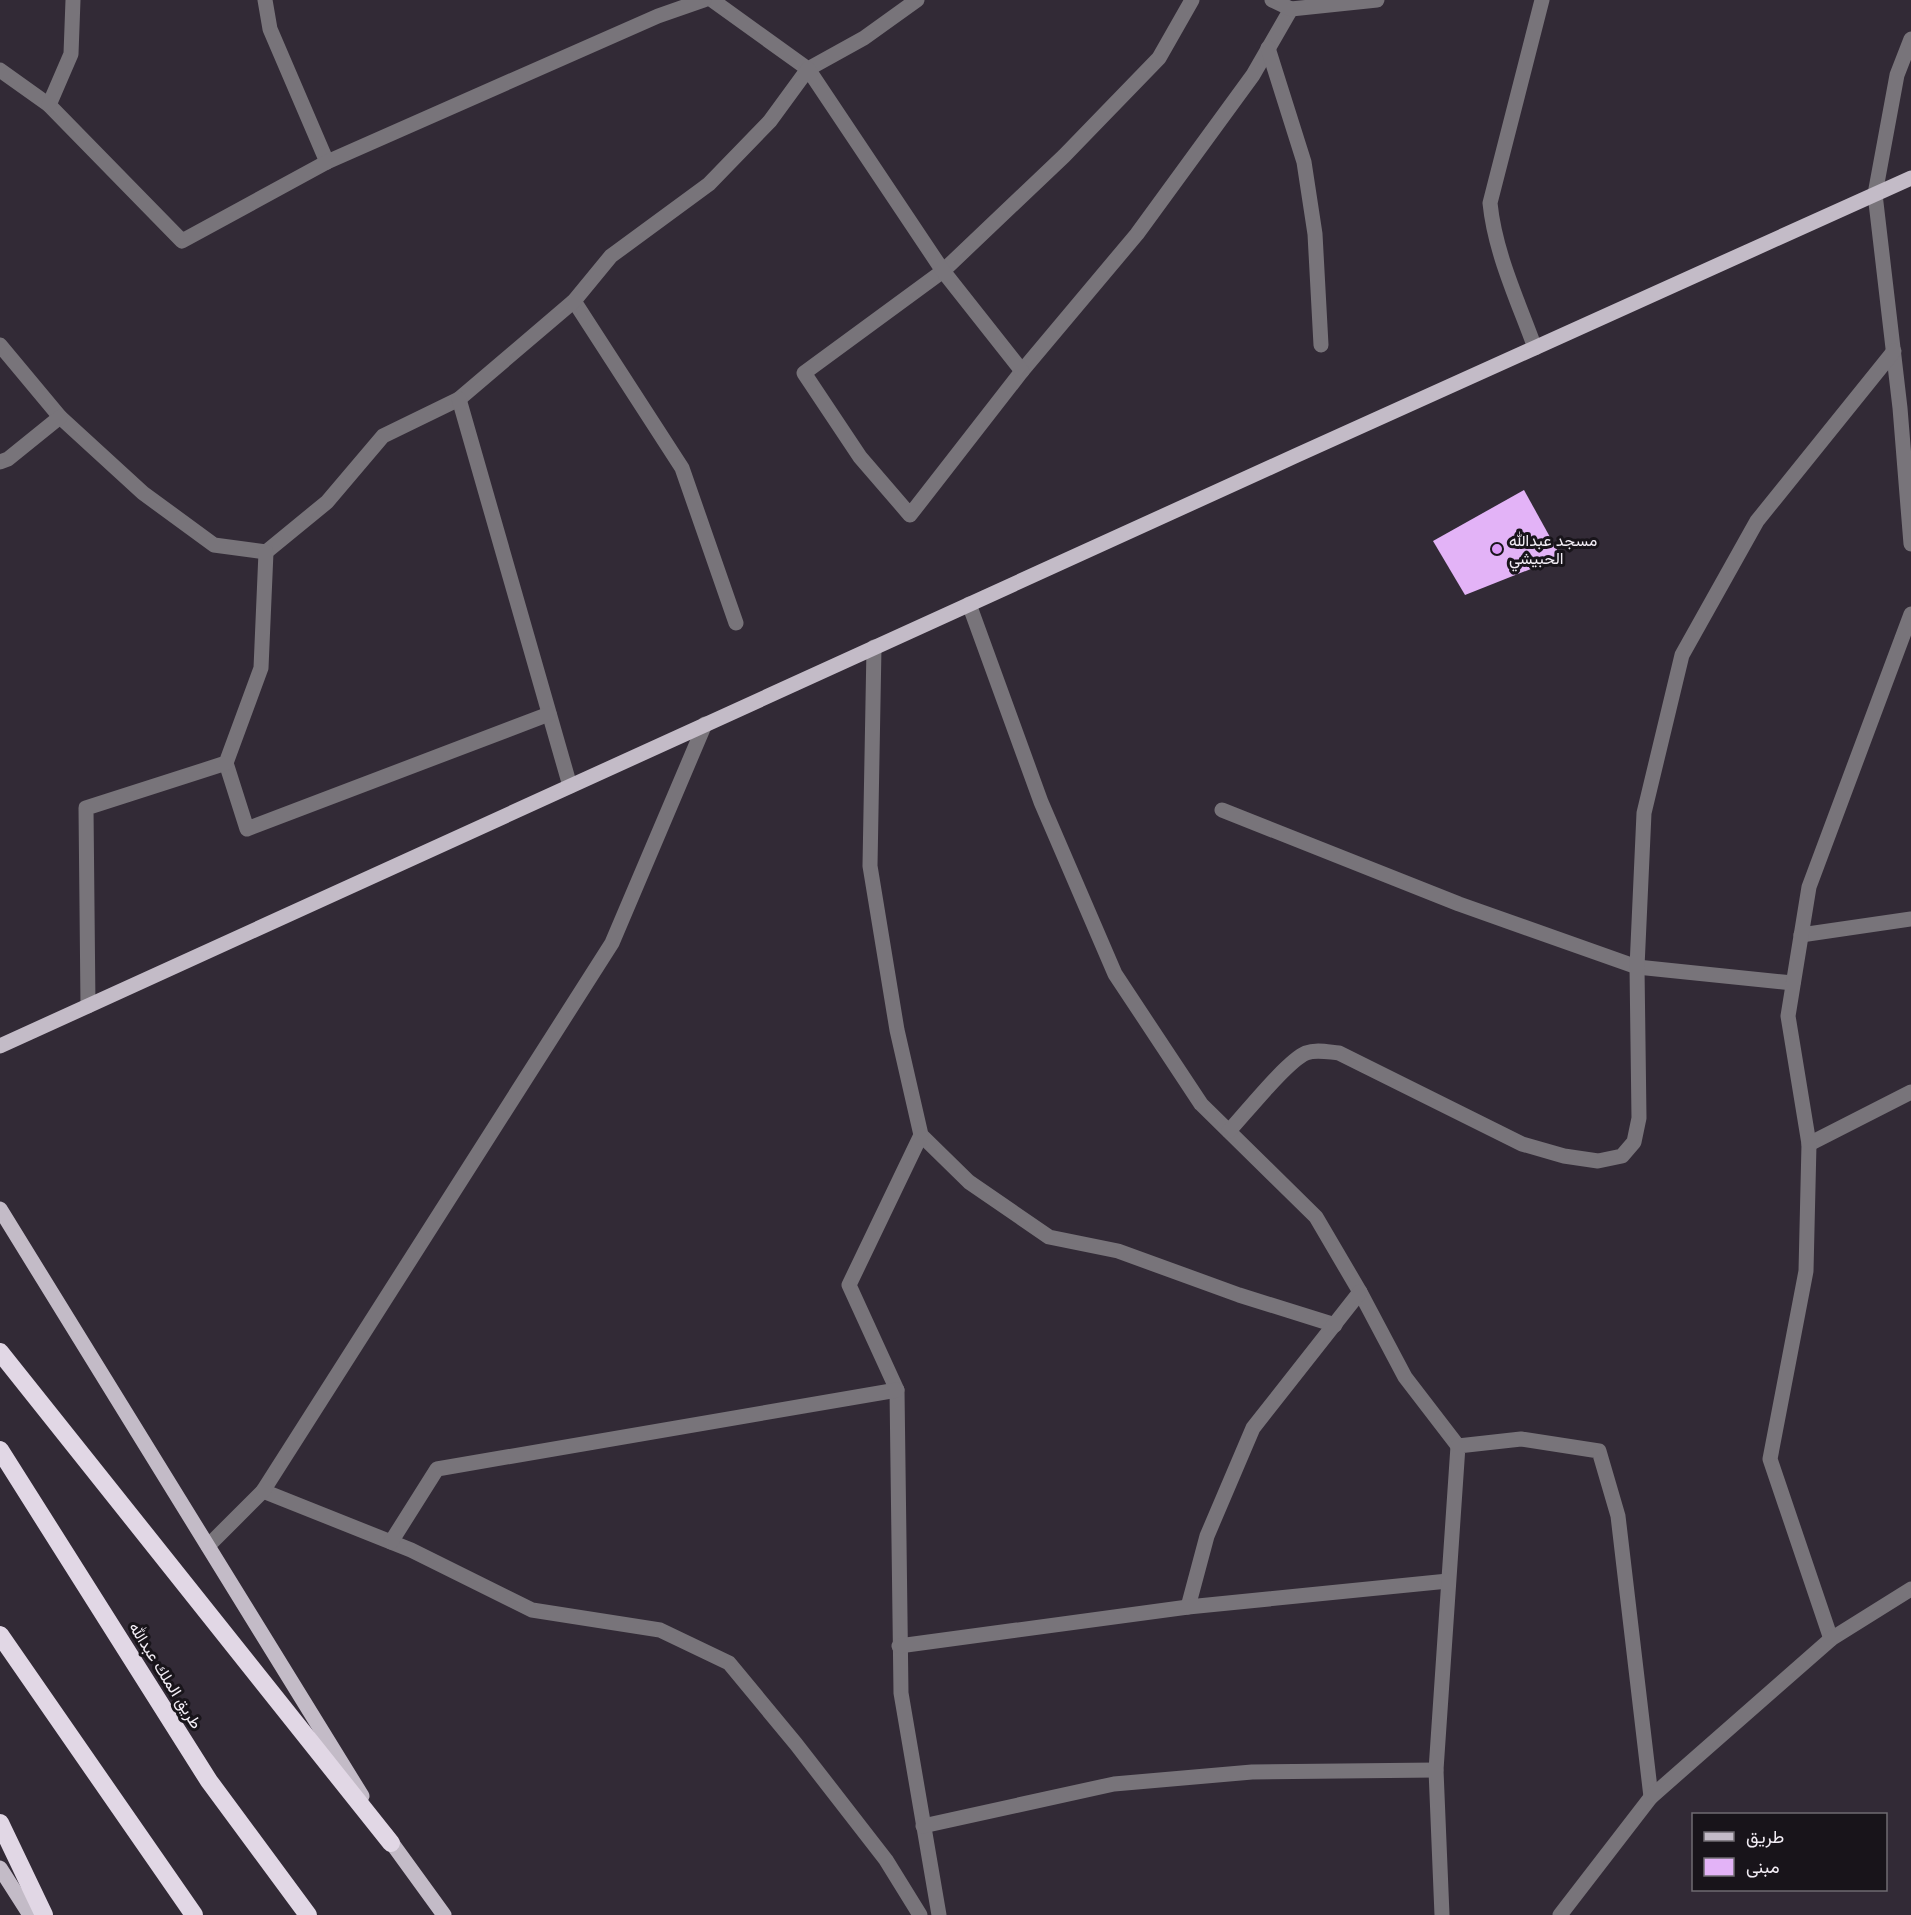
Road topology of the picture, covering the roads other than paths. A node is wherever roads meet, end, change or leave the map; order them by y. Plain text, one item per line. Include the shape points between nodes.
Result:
1 (73, 0) edge
2 (265, 0) edge
3 (704, 0) edge
4 (712, 0) edge
5 (917, 0) edge
6 (1192, 0) edge
7 (1272, 0) edge
8 (1377, 0) edge
9 (1542, 0) edge
10 (1291, 9) junction
11 (1911, 39) edge
12 (1268, 48) junction
13 (808, 69) junction
14 (0, 70) edge
15 (49, 105) junction
16 (327, 162) junction
17 (1911, 178) edge
18 (1875, 194) junction
19 (943, 271) junction
20 (574, 301) junction
21 (0, 345) edge
22 (1321, 345) dead end
23 (1535, 348) junction
24 (1894, 351) junction
25 (1022, 371) junction
26 (459, 399) junction
27 (60, 417) junction
28 (0, 462) edge
29 (1911, 544) edge
30 (266, 552) junction
31 (969, 604) junction
32 (1911, 614) edge
33 (736, 623) dead end
34 (874, 647) junction
35 (549, 714) junction
36 (705, 724) junction
37 (226, 763) junction
38 (570, 786) junction
39 (1222, 810) dead end
40 (1911, 919) edge
41 (1801, 935) junction
42 (1637, 967) junction
43 (1793, 983) junction
44 (88, 1006) junction
45 (0, 1046) edge
46 (1911, 1092) edge
47 (1228, 1131) junction
48 (921, 1135) junction
49 (1809, 1144) junction
50 (0, 1209) edge
51 (1360, 1292) junction
52 (1335, 1325) junction
53 (0, 1352) edge
54 (897, 1390) junction
55 (1458, 1446) junction
56 (0, 1450) edge
57 (263, 1491) junction
58 (391, 1542) junction
59 (208, 1546) junction
60 (1448, 1581) junction
61 (1911, 1589) edge
62 (1188, 1607) junction
63 (0, 1635) edge
64 (1831, 1639) junction
65 (899, 1646) junction
66 (1436, 1770) junction
67 (1651, 1797) junction
68 (0, 1823) edge
69 (923, 1826) junction
70 (391, 1843) junction
71 (0, 1868) edge
72 (30, 1915) edge
73 (44, 1915) edge
74 (194, 1915) edge
75 (308, 1915) edge
76 (444, 1915) edge
77 (920, 1915) edge
78 (939, 1915) edge
79 (1442, 1915) edge
80 (1560, 1915) edge

1 - 15 street via 71,54
2 - 16 street via 270,29
3 - 16 street via 658,16
4 - 13 street
5 - 13 street via 864,38
6 - 19 street via 1158,58 1064,156
7 - 10 street
8 - 10 street
9 - 23 street via 1490,203 1492,226
10 - 12 street
11 - 18 street via 1897,75
12 - 22 street via 1304,162 1315,234
12 - 25 street via 1253,75 1137,234
13 - 19 street
13 - 20 street via 770,121 709,184 611,256
14 - 15 street
15 - 16 street via 182,241
17 - 18 main road
18 - 23 main road
18 - 24 street
19 - 25 street
19 - 25 street via 804,374 860,457 910,514
20 - 26 street
20 - 33 street via 682,468
21 - 27 street
23 - 31 main road
24 - 29 street
24 - 42 street via 1757,521 1682,655 1644,813
26 - 30 street via 383,436 327,502
26 - 35 street
27 - 28 street
27 - 30 street via 143,493 214,545
30 - 37 street via 261,668
31 - 34 main road
31 - 47 street via 1041,802 1115,974 1201,1104
32 - 41 street via 1809,887
34 - 36 main road
34 - 48 street via 870,866 897,1030
35 - 37 street via 247,829
35 - 38 street
36 - 38 main road
36 - 57 street via 612,943
37 - 44 street via 86,808
38 - 44 main road
39 - 42 street via 1459,904
40 - 41 street
41 - 43 street
42 - 43 street
42 - 47 street via 1639,1118 1634,1142 1622,1156 1598,1161 1522,1144 1339,1053 1320,1050 1305,1053 1289,1066
43 - 49 street via 1788,1016
44 - 45 main road
46 - 49 street
47 - 51 street via 1316,1217
48 - 52 street via 969,1182 1049,1237 1118,1251
48 - 54 street via 849,1285
49 - 64 street via 1806,1271 1770,1459
50 - 59 main road
51 - 52 street
51 - 55 street via 1405,1377
52 - 62 street via 1253,1428 1207,1536
53 - 70 highway
54 - 58 street via 437,1469
54 - 65 street
55 - 60 street
55 - 67 street via 1521,1439 1599,1451 1618,1516
56 - 75 highway, طريق الملك عبدالله via 209,1781
57 - 58 street
57 - 59 street
58 - 77 street via 531,1610 660,1630 729,1663 886,1860
59 - 70 main road
60 - 62 street
60 - 66 street
61 - 64 street
62 - 65 street
63 - 74 highway
64 - 67 street
65 - 69 street via 901,1693
66 - 69 street via 1252,1772 1114,1784
66 - 79 street
67 - 80 street
68 - 73 highway
69 - 78 street
70 - 76 main road
71 - 72 main road

